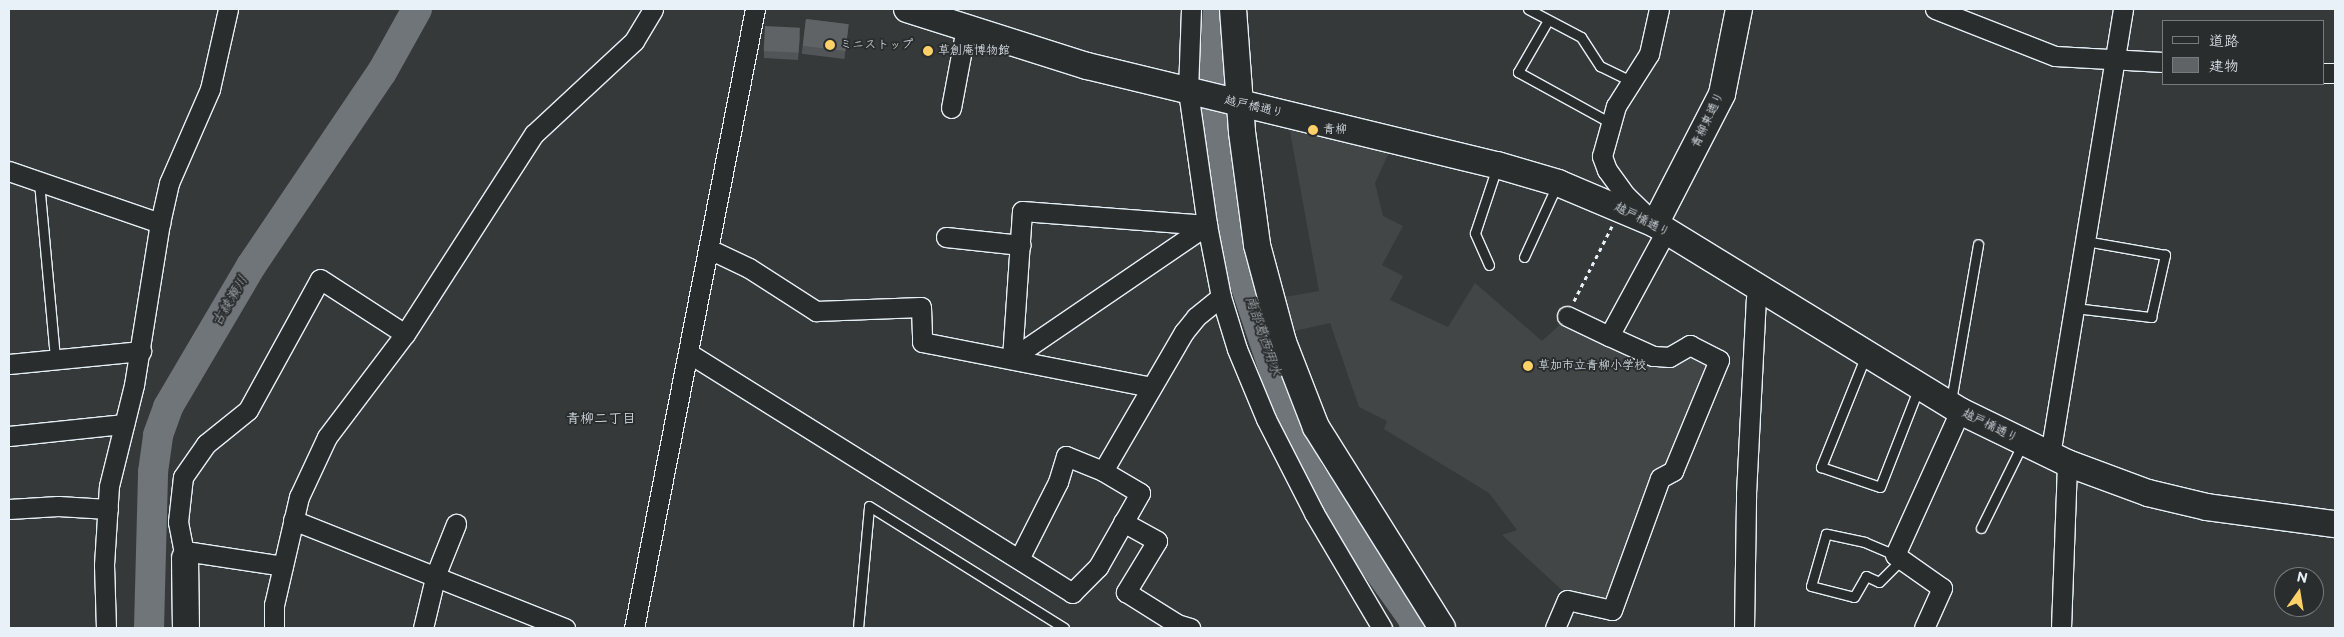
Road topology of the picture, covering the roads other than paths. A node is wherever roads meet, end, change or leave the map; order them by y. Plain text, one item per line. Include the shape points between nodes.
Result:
1 (228, 9) edge
2 (653, 9) edge
3 (755, 9) edge
4 (906, 9) edge
5 (1190, 9) edge
6 (1233, 9) edge
7 (1528, 9) edge
8 (1659, 9) edge
9 (1739, 9) edge
10 (1935, 9) edge
11 (2123, 9) edge
12 (1547, 22) junction
13 (966, 28) junction
14 (2114, 58) junction
15 (2162, 62) edge
16 (1631, 81) junction
17 (1192, 92) junction
18 (1235, 102) junction
19 (951, 108) dead end
20 (1609, 122) junction
21 (1497, 165) junction
22 (9, 171) edge
23 (39, 181) junction
24 (1558, 183) junction
25 (160, 223) junction
26 (1207, 225) junction
27 (1660, 228) junction
28 (946, 237) dead end
29 (2086, 241) junction
30 (1978, 244) dead end
31 (1021, 245) junction
32 (708, 249) junction
33 (1524, 257) dead end
34 (1489, 265) dead end
35 (1762, 289) junction
36 (1221, 297) junction
37 (2075, 308) junction
38 (1567, 316) road end
39 (405, 334) junction
40 (1609, 336) junction
41 (141, 352) junction
42 (690, 354) junction
43 (1867, 354) junction
44 (1012, 358) junction
45 (54, 359) junction
46 (9, 364) edge
47 (1151, 387) junction
48 (1919, 387) junction
49 (1955, 408) junction
50 (124, 424) junction
51 (9, 436) edge
52 (2024, 442) junction
53 (2059, 459) junction
54 (1103, 471) junction
55 (9, 509) edge
56 (108, 509) junction
57 (294, 520) junction
58 (1123, 522) junction
59 (456, 524) dead end
60 (2335, 524) edge
61 (1981, 528) dead end
62 (185, 554) junction
63 (1898, 558) junction
64 (1020, 559) junction
65 (282, 566) junction
66 (436, 574) junction
67 (106, 628) edge
68 (186, 628) edge
69 (274, 628) edge
70 (423, 628) edge
71 (565, 628) edge
72 (634, 628) edge
73 (858, 628) edge
74 (1064, 628) edge
75 (1190, 628) edge
76 (1382, 628) edge
77 (1442, 628) edge
78 (1555, 628) edge
79 (1744, 628) edge
80 (1924, 628) edge
81 (2061, 628) edge

1 - 25 street via 210,89 169,183
2 - 39 street via 634,41 534,134
3 - 32 street
4 - 13 street, 越戸橋通り
5 - 17 street
6 - 18 street
7 - 12 lane
8 - 16 street via 1648,54
9 - 27 street, 青柳東通り via 1722,94
10 - 14 street via 2055,56
11 - 14 street
12 - 16 lane via 1581,37 1600,66
12 - 20 lane via 1518,72
13 - 17 street, 越戸橋通り via 1087,66
13 - 19 street
14 - 15 street
14 - 29 street
16 - 20 street
17 - 18 street, 越戸橋通り
17 - 26 street
18 - 21 street, 越戸橋通り
18 - 77 street via 1257,245 1269,298 1298,385 1316,427
20 - 27 street via 1602,156 1608,170 1626,196
21 - 24 street, 越戸橋通り
21 - 34 lane via 1475,233
22 - 23 street
23 - 25 street
23 - 45 lane
24 - 27 street, 越戸橋通り via 1622,208
24 - 33 lane
25 - 41 street
26 - 31 street via 1022,210
26 - 36 street
26 - 44 street
27 - 35 street, 越戸橋通り
27 - 40 street
28 - 31 street
29 - 37 street
29 - 37 lane via 2165,254 2151,317
30 - 49 lane
31 - 44 street
32 - 42 street
32 - 44 street via 756,272 816,311 921,307 922,342
35 - 43 street, 越戸橋通り
35 - 79 street via 1756,299 1747,465
36 - 47 street via 1196,317
36 - 76 street via 1237,349 1266,419 1314,513
37 - 53 street
38 - 40 street
39 - 57 street via 327,438 299,497
39 - 62 street via 320,279 248,410 206,444 183,477 178,522
40 - 78 street via 1652,356 1669,358 1690,345 1719,360 1673,472 1660,478 1612,610 1567,600
41 - 45 street
41 - 50 street
42 - 64 street
42 - 72 street
43 - 48 street, 越戸橋通り
43 - 48 lane via 1821,467 1880,487
44 - 47 street
45 - 46 street
47 - 54 street
48 - 49 street, 越戸橋通り
49 - 52 street, 越戸橋通り
49 - 63 street
50 - 51 street
50 - 56 street via 109,486
52 - 53 street, 越戸橋通り
52 - 61 lane
53 - 60 street, 越戸橋通り via 2148,494 2207,507
53 - 81 street
54 - 58 street via 1140,493
54 - 64 street via 1066,456 1058,482
55 - 56 street via 58,506
56 - 67 street via 104,565
57 - 65 street
57 - 66 street
58 - 64 street via 1098,567 1072,593
58 - 75 street via 1157,541 1126,592 1177,624
59 - 66 street
62 - 65 street
62 - 68 street
63 - 63 lane via 1865,542 1826,534 1811,586 1854,598 1866,576 1879,582
63 - 80 street via 1942,588
65 - 69 street via 274,605
66 - 70 street
66 - 71 street
73 - 74 lane via 869,506

